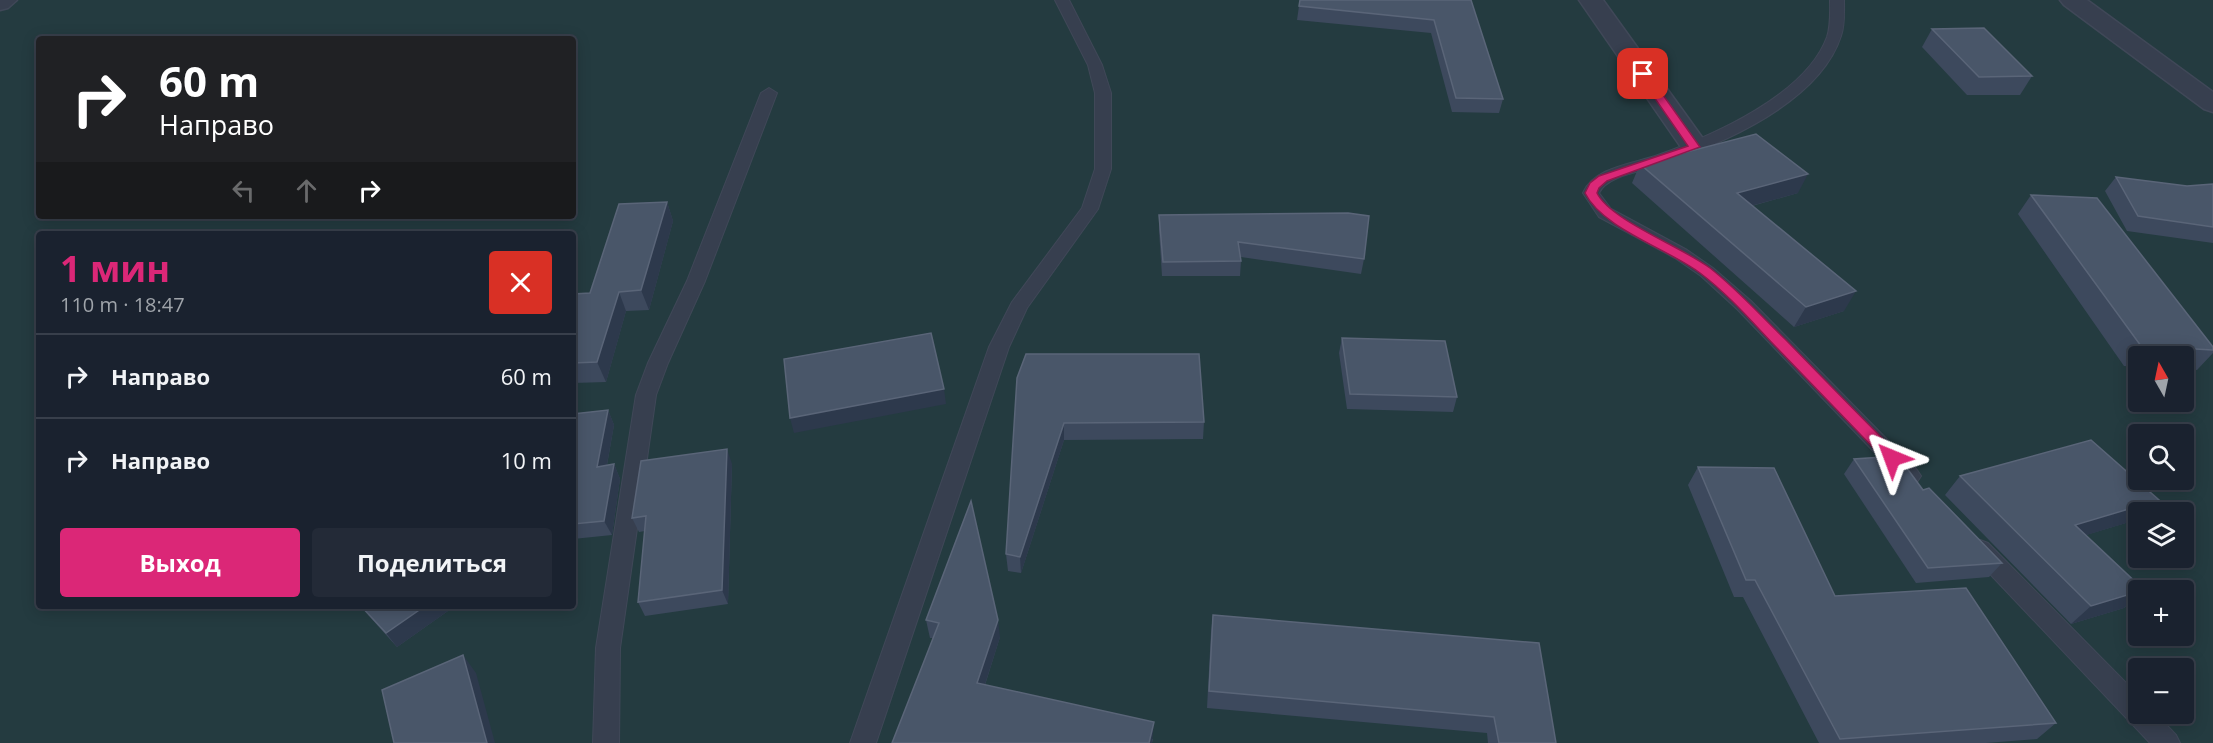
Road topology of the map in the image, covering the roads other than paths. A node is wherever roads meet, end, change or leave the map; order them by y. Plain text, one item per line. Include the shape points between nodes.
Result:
1 (4, 0) edge
2 (1062, 0) edge
3 (1591, 0) edge
4 (1837, 0) edge
5 (2072, 0) edge
6 (0, 3) edge
7 (769, 93) dead end
8 (2213, 104) edge
9 (1695, 147) junction
10 (1925, 492) edge
11 (1967, 534) edge
12 (2128, 701) edge
13 (2150, 724) edge
14 (606, 743) edge
15 (863, 743) edge
16 (2167, 743) edge

1 - 6 street
2 - 15 lane via 1095,65 1103,93 1103,169 1098,190 1079,226 1019,306 999,347
3 - 9 street
4 - 9 lane via 1833,39 1820,62 1777,103
5 - 8 street
7 - 14 lane via 696,281 646,395 608,648
9 - 10 lane via 1603,178 1591,193 1596,203 1619,222 1681,254 1715,279
11 - 12 lane
13 - 16 lane

